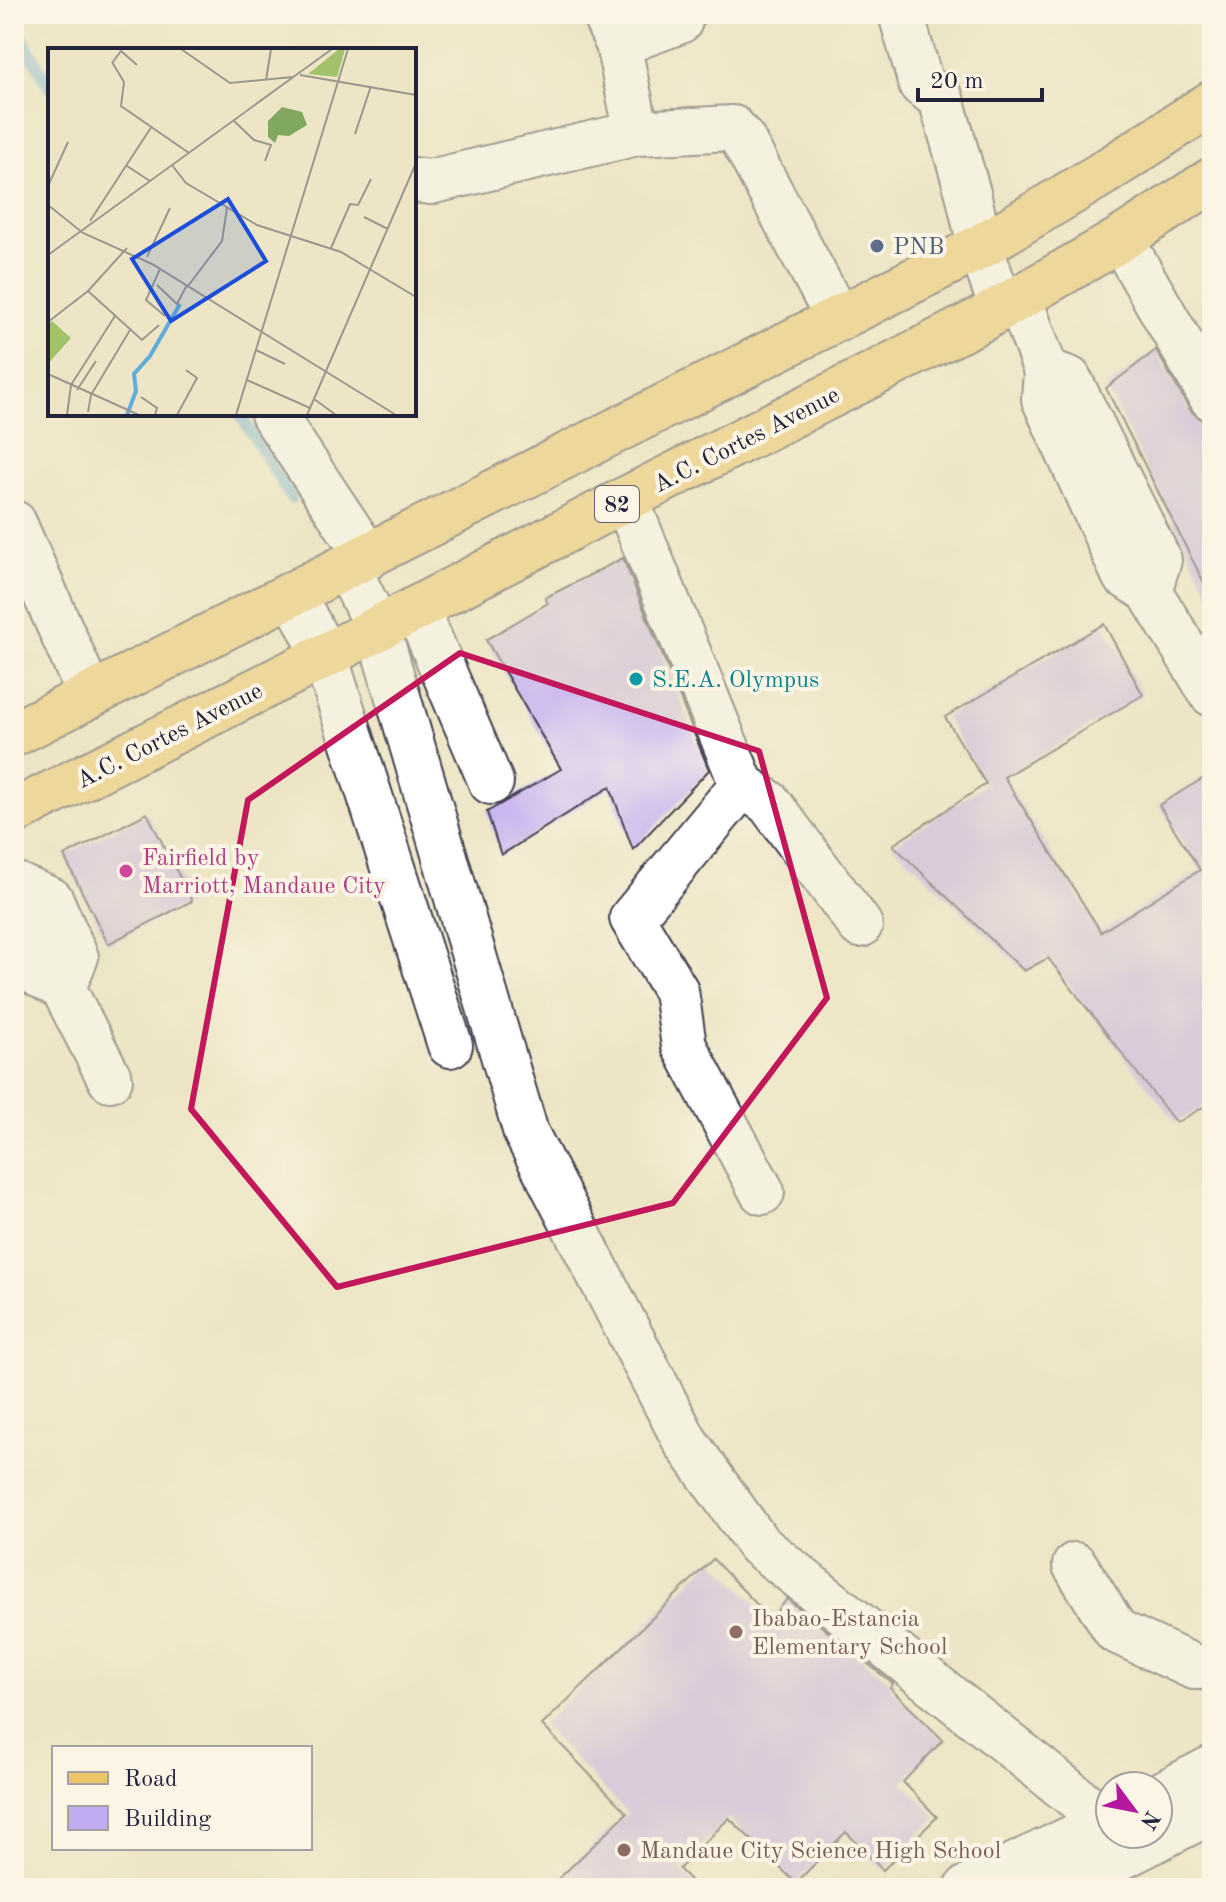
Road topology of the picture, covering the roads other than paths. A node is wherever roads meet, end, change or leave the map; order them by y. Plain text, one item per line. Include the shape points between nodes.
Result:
1 (901, 14) edge
2 (680, 21) dead end
3 (611, 29) edge
4 (1212, 103) edge
5 (637, 133) junction
6 (416, 180) edge
7 (1212, 180) edge
8 (1121, 239) junction
9 (980, 247) junction
10 (1011, 303) junction
11 (838, 319) junction
12 (1212, 398) edge
13 (274, 416) edge
14 (626, 499) junction
15 (14, 523) edge
16 (358, 562) junction
17 (293, 594) junction
18 (417, 609) junction
19 (378, 629) junction
20 (325, 656) junction
21 (1212, 694) edge
22 (90, 696) junction
23 (14, 734) edge
24 (491, 782) dead end
25 (742, 785) junction
26 (14, 812) edge
27 (15, 897) edge
28 (860, 925) dead end
29 (450, 1045) dead end
30 (110, 1079) dead end
31 (762, 1192) dead end
32 (1075, 1565) dead end
33 (1212, 1667) edge
34 (1212, 1768) edge
35 (1174, 1788) edge
36 (1094, 1810) edge
37 (1212, 1811) edge
38 (1094, 1828) edge
39 (967, 1888) edge
40 (1060, 1888) edge

1 - 9 street via 921,84 941,99
2 - 3 street
3 - 5 street
4 - 9 main road
5 - 6 street via 430,182
5 - 11 street via 733,128
7 - 8 main road, A.C. Cortes Avenue / 82
8 - 10 main road, A.C. Cortes Avenue / 82
8 - 12 street
9 - 10 street
9 - 11 main road
10 - 14 main road, A.C. Cortes Avenue / 82
10 - 21 street via 1046,371 1069,379 1083,445 1159,560 1149,591
11 - 16 main road
13 - 16 street
14 - 18 main road, A.C. Cortes Avenue / 82
14 - 25 street
15 - 22 street
16 - 17 main road
16 - 19 street
17 - 20 street
17 - 22 main road
18 - 19 main road, A.C. Cortes Avenue / 82
18 - 24 street
19 - 20 main road, A.C. Cortes Avenue / 82
19 - 36 street via 526,1133 685,1441 759,1545
20 - 26 main road, A.C. Cortes Avenue / 82
20 - 29 street
22 - 23 main road
25 - 28 street via 769,803
25 - 31 street via 632,918 676,991 684,1046
27 - 30 street via 51,900 76,957 63,988
32 - 33 street via 1116,1631 1194,1667
34 - 35 street
37 - 40 street
38 - 39 street

